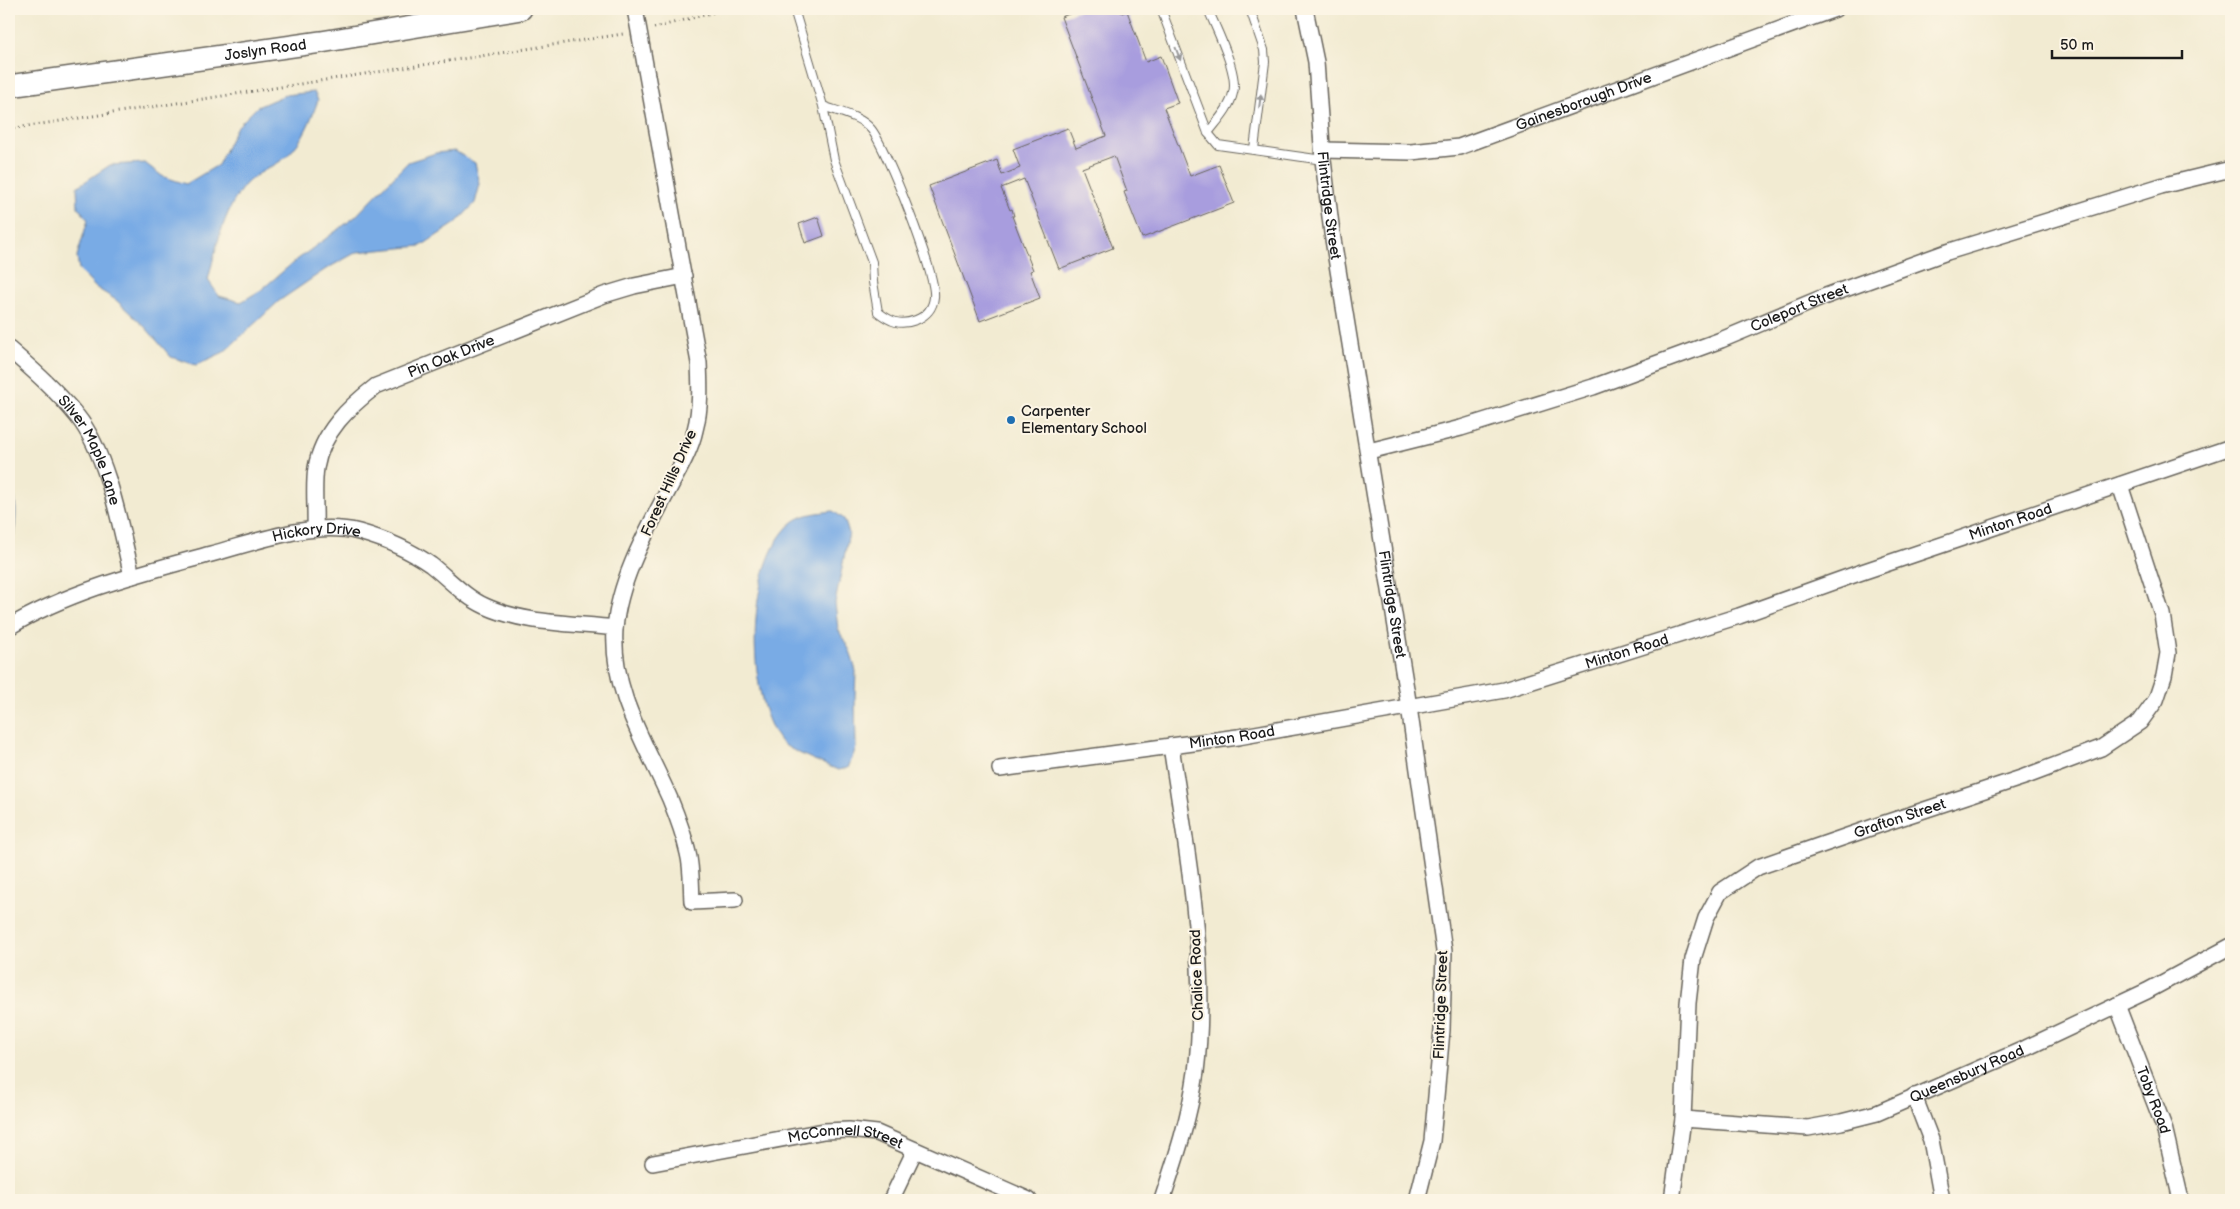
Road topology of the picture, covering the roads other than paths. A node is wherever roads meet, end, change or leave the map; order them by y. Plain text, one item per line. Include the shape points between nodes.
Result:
1 (521, 9) edge
2 (635, 9) edge
3 (794, 9) edge
4 (1160, 9) edge
5 (1208, 9) edge
6 (1250, 9) edge
7 (1305, 9) edge
8 (1835, 9) edge
9 (9, 86) edge
10 (823, 106) junction
11 (1208, 133) junction
12 (1254, 149) junction
13 (1323, 155) junction
14 (2231, 169) edge
15 (684, 276) junction
16 (9, 349) edge
17 (2231, 447) edge
18 (1369, 451) junction
19 (2120, 485) junction
20 (315, 529) junction
21 (132, 576) junction
22 (9, 627) edge
23 (615, 628) junction
24 (1409, 707) junction
25 (1171, 746) junction
26 (1000, 769) dead end
27 (735, 900) dead end
28 (2231, 946) edge
29 (2117, 1005) junction
30 (1914, 1096) junction
31 (1683, 1119) junction
32 (915, 1150) junction
33 (652, 1163) dead end
34 (891, 1200) edge
35 (1029, 1200) edge
36 (1162, 1200) edge
37 (1417, 1200) edge
38 (1672, 1200) edge
39 (1942, 1200) edge
40 (2181, 1200) edge

1 - 9 street, Joslyn Road via 321,42
2 - 15 street, Forest Hills Drive
3 - 10 lane
4 -> 11 lane
5 - 11 lane via 1234,82 1230,102
12 -> 6 lane via 1265,62
7 - 13 street, Flintridge Street via 1316,62
8 - 13 street, Gainesborough Drive via 1459,147
10 - 10 lane via 834,160 872,262 878,312 892,323 920,319 931,308 934,296 931,272 884,150 870,128 853,116
11 - 12 lane via 1218,145
12 - 13 lane
13 - 18 street, Flintridge Street via 1332,233
14 - 18 street, Coleport Street via 2161,186 1947,252 1593,387 1461,428
15 - 20 street, Pin Oak Drive via 604,295 376,386 350,406 327,437 316,468
15 - 23 street, Forest Hills Drive via 699,362 700,398 695,431 634,562 624,587
16 - 21 street, Silver Maple Lane via 47,383 78,418 94,444 114,500
17 - 19 street, Minton Road
18 - 24 street, Flintridge Street
19 - 24 street, Minton Road via 1739,616 1514,687
19 - 31 street, Grafton Street via 2162,614 2168,653 2156,700 2140,722 2101,748 1758,867 1720,892 1706,918 1693,959
20 - 21 street, Hickory Drive
20 - 23 street, Hickory Drive via 358,532 401,547 430,564 484,606 509,615
21 - 22 street, Hickory Drive via 64,599
23 - 27 street, Forest Hills Drive via 620,685 670,800 689,854 692,902
24 - 25 street, Minton Road
24 - 37 street, Flintridge Street via 1444,951 1442,1030 1432,1141
25 - 26 street, Minton Road
25 - 36 street, Chalice Road via 1190,874 1200,1009 1196,1072 1186,1127
28 - 29 street, Queensbury Road
29 - 30 street, Queensbury Road
29 - 40 street, Toby Road via 2164,1127
30 - 31 street, Queensbury Road via 1877,1113 1808,1128
30 - 39 street via 1930,1140
31 - 38 street, Grafton Street
32 - 33 street, McConnell Street via 877,1132 840,1130 768,1140
32 - 34 street
32 - 35 street, McConnell Street

